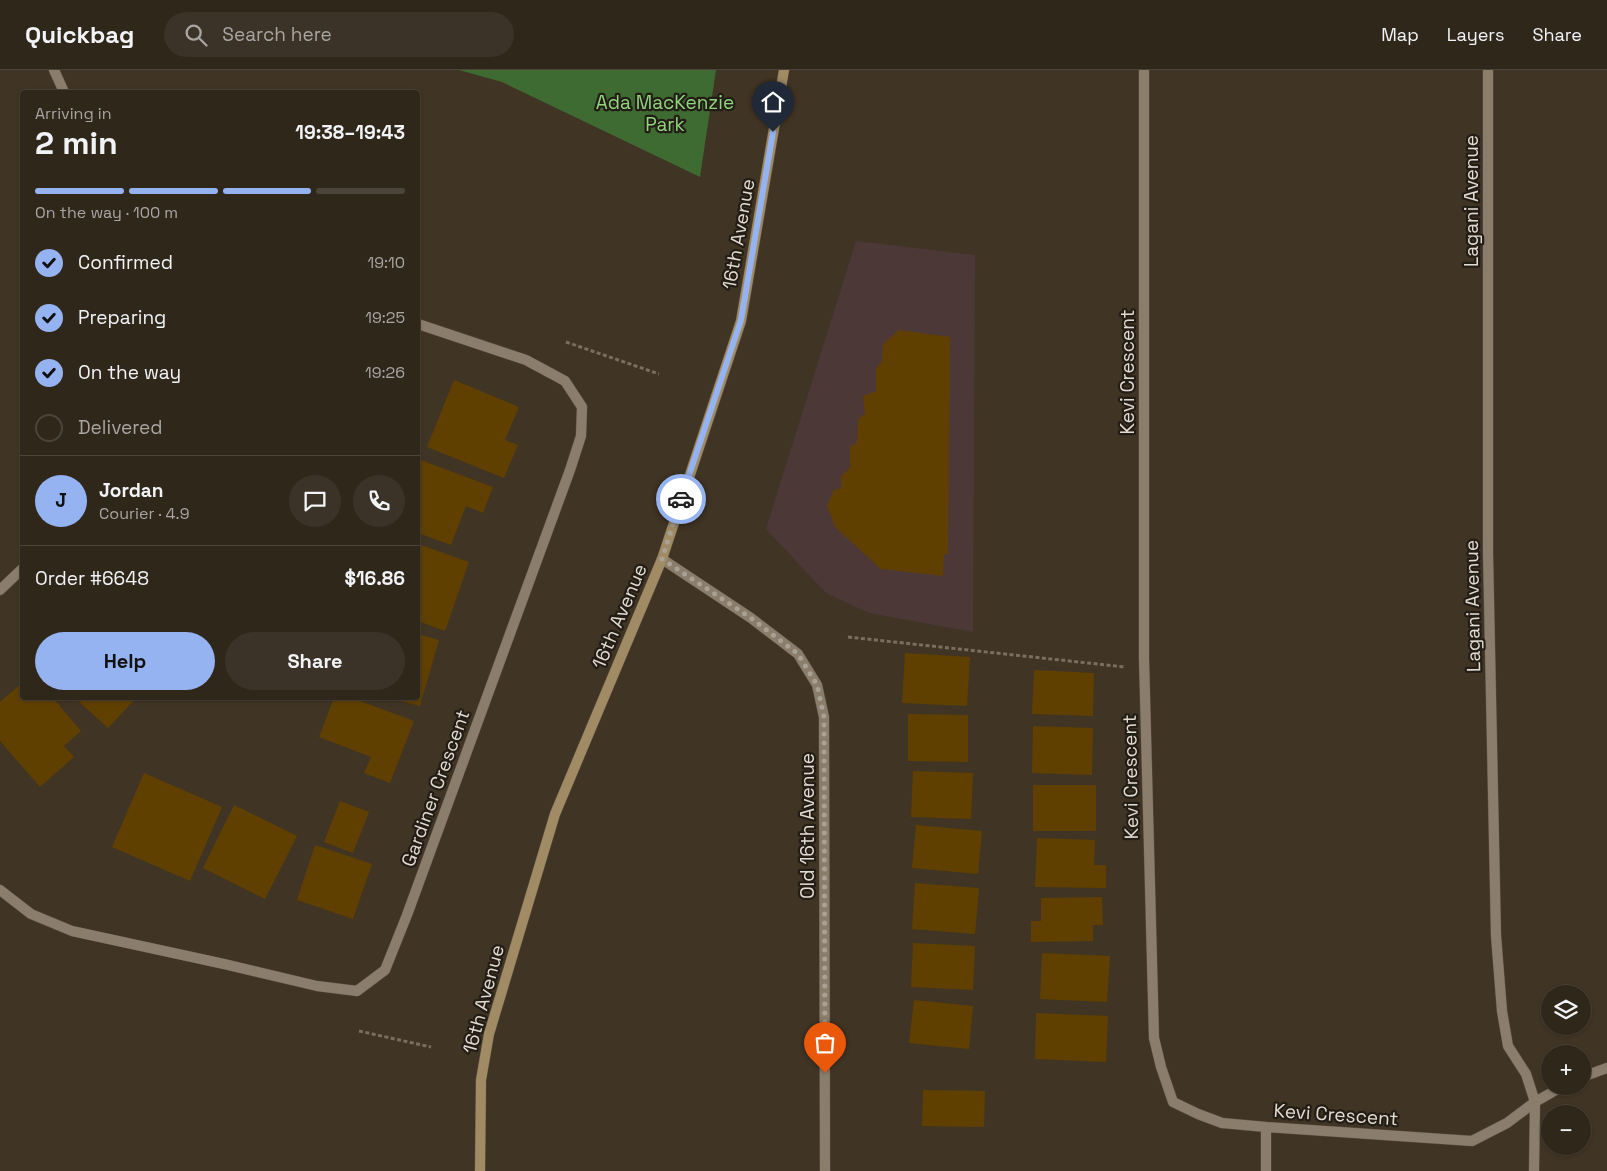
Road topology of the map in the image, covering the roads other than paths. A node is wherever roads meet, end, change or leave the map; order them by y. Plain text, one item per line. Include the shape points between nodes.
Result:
1 (54, 70) edge
2 (784, 70) edge
3 (1144, 70) edge
4 (1488, 70) edge
5 (63, 90) edge
6 (420, 325) edge
7 (662, 559) junction
8 (20, 570) edge
9 (0, 590) edge
10 (0, 890) edge
11 (1607, 1068) edge
12 (1591, 1074) edge
13 (1547, 1095) edge
14 (1535, 1102) junction
15 (1266, 1128) junction
16 (480, 1171) edge
17 (825, 1171) edge
18 (1266, 1171) edge
19 (1534, 1171) edge

1 - 5 street
2 - 7 main road, 16th Avenue via 741,320
3 - 15 street, Kevi Crescent via 1144,669 1154,1038 1173,1102 1222,1123
4 - 14 street, Lagani Avenue via 1488,553 1496,936 1508,1046 1526,1074
6 - 10 street, Gardiner Crescent via 526,360 565,381 582,407 581,436 385,970 357,991 317,986 72,931 31,914
7 - 16 main road, 16th Avenue via 555,814 489,1034 481,1080
7 - 17 street, Old 16th Avenue via 751,618 798,654 817,685 824,717
8 - 9 street
11 - 12 street
13 - 14 street
14 - 15 street, Kevi Crescent via 1507,1123 1472,1141
14 - 19 street, Lagani Avenue
15 - 18 street

